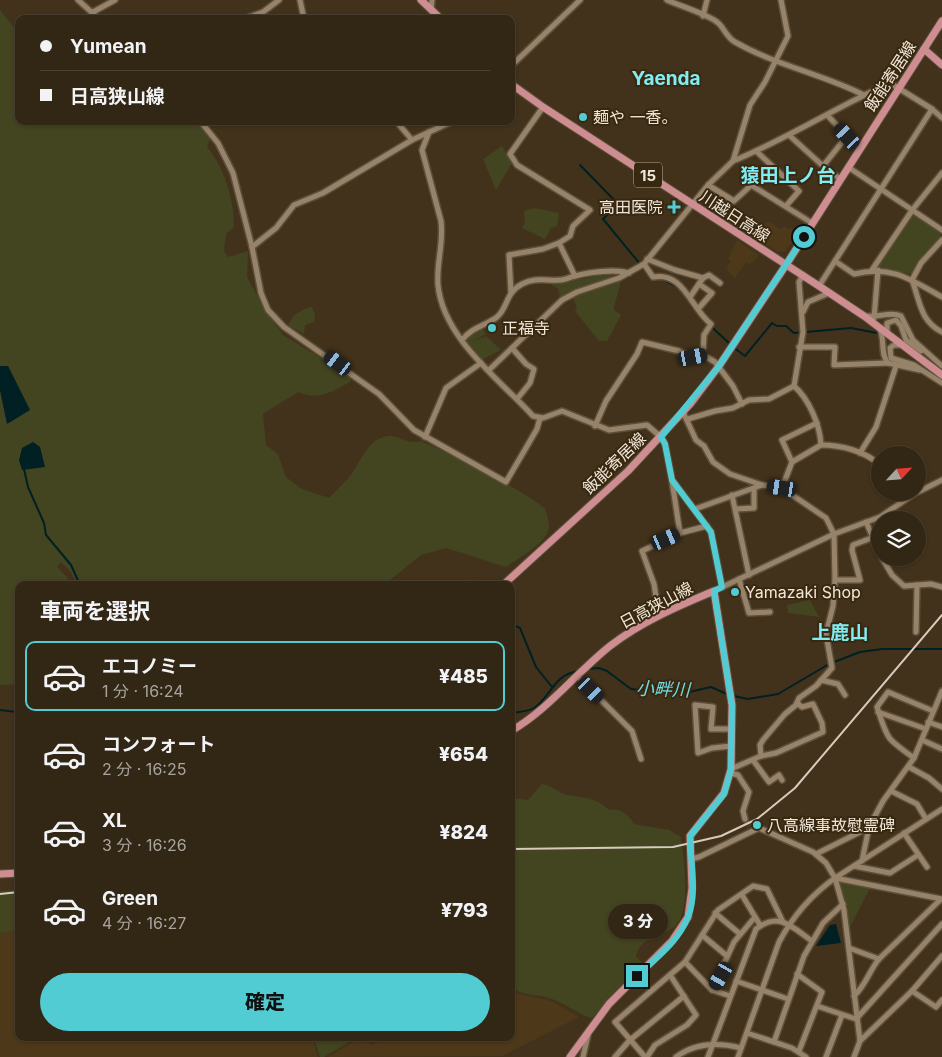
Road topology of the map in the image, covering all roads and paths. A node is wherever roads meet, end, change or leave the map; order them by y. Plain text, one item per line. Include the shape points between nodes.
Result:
1 (78, 0) edge
2 (114, 0) edge
3 (279, 0) edge
4 (300, 0) edge
5 (421, 0) edge
6 (432, 0) edge
7 (580, 0) edge
8 (668, 0) edge
9 (707, 0) edge
10 (781, 0) edge
11 (431, 10) junction
12 (93, 12) junction
13 (96, 15) edge
14 (255, 15) edge
15 (303, 15) edge
16 (436, 15) edge
17 (703, 16) junction
18 (942, 21) edge
19 (924, 49) junction
20 (775, 60) junction
21 (515, 62) edge
22 (942, 65) edge
23 (515, 87) edge
24 (899, 87) junction
25 (864, 95) junction
26 (543, 107) junction
27 (932, 109) junction
28 (828, 116) junction
29 (942, 118) edge
30 (203, 125) edge
31 (399, 125) edge
32 (444, 125) edge
33 (429, 132) junction
34 (790, 136) junction
35 (412, 140) junction
36 (756, 151) junction
37 (733, 161) junction
38 (823, 166) junction
39 (771, 167) junction
40 (848, 167) junction
41 (942, 173) edge
42 (840, 179) junction
43 (708, 184) junction
44 (752, 185) junction
45 (881, 188) junction
46 (692, 204) junction
47 (786, 206) junction
48 (913, 209) junction
49 (812, 224) junction
50 (942, 230) edge
51 (942, 240) edge
52 (559, 243) junction
53 (252, 247) junction
54 (835, 261) junction
55 (646, 262) junction
56 (786, 265) junction
57 (875, 270) junction
58 (629, 273) junction
59 (575, 276) junction
60 (803, 276) junction
61 (703, 278) junction
62 (912, 280) junction
63 (720, 283) dead end
64 (699, 284) junction
65 (819, 286) junction
66 (511, 293) junction
67 (829, 293) junction
68 (690, 297) junction
69 (942, 297) edge
70 (698, 309) junction
71 (802, 313) junction
72 (864, 316) junction
73 (874, 318) junction
74 (880, 329) junction
75 (942, 332) edge
76 (888, 335) junction
77 (462, 340) junction
78 (900, 346) junction
79 (799, 347) junction
80 (512, 348) junction
81 (703, 355) junction
82 (481, 363) junction
83 (888, 363) junction
84 (719, 366) junction
85 (896, 366) junction
86 (942, 366) edge
87 (489, 370) junction
88 (922, 371) junction
89 (942, 375) edge
90 (942, 383) edge
91 (794, 386) junction
92 (517, 399) junction
93 (742, 404) junction
94 (683, 412) junction
95 (540, 418) junction
96 (688, 419) junction
97 (817, 423) junction
98 (595, 426) junction
99 (425, 437) junction
100 (661, 437) junction
101 (821, 445) junction
102 (860, 453) junction
103 (871, 460) edge
104 (792, 462) junction
105 (672, 480) junction
106 (942, 480) edge
107 (762, 485) junction
108 (754, 488) junction
109 (782, 488) junction
110 (926, 488) edge
111 (732, 495) junction
112 (904, 501) edge
113 (695, 509) junction
114 (736, 509) junction
115 (866, 522) junction
116 (708, 526) junction
117 (871, 531) edge
118 (680, 533) junction
119 (834, 534) junction
120 (871, 538) edge
121 (887, 566) edge
122 (749, 575) junction
123 (739, 579) junction
124 (835, 580) junction
125 (507, 581) edge
126 (917, 585) junction
127 (722, 587) junction
128 (942, 587) edge
129 (714, 591) junction
130 (770, 612) dead end
131 (659, 616) junction
132 (916, 632) dead end
133 (578, 675) junction
134 (821, 680) junction
135 (941, 694) edge
136 (845, 695) dead end
137 (797, 703) junction
138 (933, 711) junction
139 (878, 712) junction
140 (928, 722) junction
141 (942, 726) edge
142 (515, 728) edge
143 (732, 729) junction
144 (926, 729) junction
145 (922, 740) junction
146 (731, 746) junction
147 (942, 749) edge
148 (761, 756) junction
149 (914, 758) junction
150 (641, 759) dead end
151 (753, 760) junction
152 (909, 767) junction
153 (731, 771) junction
154 (782, 780) dead end
155 (942, 789) edge
156 (890, 791) junction
157 (942, 809) edge
158 (745, 819) tunnel mouth
159 (926, 820) junction
160 (868, 828) junction
161 (904, 834) junction
162 (816, 854) junction
163 (918, 855) junction
164 (690, 858) junction
165 (862, 861) junction
166 (854, 866) junction
167 (927, 867) dead end
168 (15, 873) edge
169 (0, 874) edge
170 (835, 878) junction
171 (742, 896) junction
172 (941, 899) edge
173 (843, 904) junction
174 (715, 913) junction
175 (756, 917) junction
176 (783, 922) junction
177 (942, 924) edge
178 (760, 925) junction
179 (788, 925) junction
180 (740, 934) junction
181 (702, 935) junction
182 (812, 941) junction
183 (849, 948) junction
184 (727, 956) junction
185 (942, 956) edge
186 (879, 960) junction
187 (685, 962) junction
188 (798, 974) junction
189 (670, 975) junction
190 (736, 981) junction
191 (712, 990) junction
192 (762, 990) junction
193 (912, 991) junction
194 (684, 996) junction
195 (730, 996) junction
196 (854, 996) junction
197 (788, 999) junction
198 (942, 1000) edge
199 (816, 1006) junction
200 (842, 1016) junction
201 (856, 1019) junction
202 (589, 1029) junction
203 (747, 1032) junction
204 (630, 1040) junction
205 (860, 1041) junction
206 (774, 1042) junction
207 (713, 1044) junction
208 (742, 1048) junction
209 (799, 1051) junction
210 (570, 1057) edge
211 (582, 1057) edge
212 (615, 1057) edge
213 (646, 1057) edge
214 (676, 1057) edge
215 (708, 1057) edge
216 (738, 1057) edge
217 (806, 1057) edge
218 (826, 1057) edge
219 (854, 1057) edge

1 - 12 street
2 - 12 street
3 - 14 street
4 - 15 street
5 - 11 main road
6 - 11 street
7 - 21 street
8 - 17 street
9 - 17 street
10 - 20 street via 788,36
11 - 16 main road
12 - 13 street
17 - 20 street via 718,22 734,42
18 - 19 main road, 飯能寄居線
19 - 22 main road
19 - 24 main road, 飯能寄居線
20 - 25 street
20 - 37 street via 750,105
23 - 26 main road, 川越日高線 / 15
24 - 25 street via 890,83
24 - 27 street
24 - 40 main road, 飯能寄居線
25 - 28 street
26 - 46 main road, 川越日高線 / 15
26 - 52 street via 510,154 517,165 590,210 573,226 570,236
27 - 29 street
27 - 45 street
28 - 34 street
28 - 38 street via 847,136
30 - 53 street via 218,143 233,173
31 - 35 street
32 - 33 street
33 - 35 street
33 - 77 street via 422,150 443,232 438,269 439,297 447,320
34 - 36 street
34 - 38 street
35 - 53 street via 323,193 294,205 276,228
36 - 37 street
36 - 39 street
37 - 43 street
38 - 42 street
39 - 44 street
39 - 47 street via 799,191
40 - 42 main road, 飯能寄居線
40 - 45 street
41 - 48 street
42 - 49 main road, 飯能寄居線
43 - 44 street via 734,201
43 - 46 street
44 - 47 street
45 - 48 street
45 - 54 street
46 - 55 street
46 - 56 main road, 川越日高線 / 15
47 - 49 street
48 - 50 street
48 - 57 street
49 - 56 main road, 飯能寄居線
51 - 62 street via 921,263
52 - 59 street
52 - 66 street via 509,255
53 - 99 street via 260,293 268,310 284,327 379,394
54 - 57 street via 854,274
54 - 65 street
55 - 58 street
55 - 61 street
55 - 68 street via 653,277 662,275 681,285
56 - 60 main road, 川越日高線 / 15
56 - 84 main road, 飯能寄居線
57 - 62 street via 892,271
57 - 73 street
58 - 59 street
58 - 80 street via 568,297
59 - 66 street via 525,282
60 - 65 main road, 川越日高線 / 15
60 - 71 street via 799,282
61 - 63 street via 709,275
61 - 64 street
62 - 69 street
62 - 75 street via 921,313
64 - 68 street
64 - 70 street via 712,293
65 - 67 main road, 川越日高線 / 15
66 - 77 street via 497,317 470,330
67 - 71 street via 808,302
67 - 72 main road, 川越日高線 / 15
68 - 70 street
70 - 81 street via 710,326 704,335
71 - 79 street
72 - 73 street
72 - 74 main road, 川越日高線 / 15
73 - 86 street via 892,313 901,316 913,340
74 - 76 main road, 川越日高線 / 15
74 - 83 street
76 - 78 main road, 川越日高線 / 15
76 - 86 street via 887,323 896,320 909,343
77 - 82 street
78 - 88 street via 890,348 891,358
78 - 89 main road, 川越日高線 / 15
79 - 83 street via 834,347 834,365
79 - 91 street
80 - 87 street
80 - 92 street via 534,369 530,383
81 - 84 street
81 - 98 street via 693,357 642,342 606,401
82 - 87 street
82 - 99 street via 446,388
83 - 85 street
84 - 93 street
84 - 94 main road, 飯能寄居線
85 - 88 street
85 - 102 street via 876,428
87 - 92 street
88 - 90 street
91 - 93 street via 768,399 749,400
91 - 97 street via 802,392
92 - 95 street via 532,416
93 - 96 street
94 - 96 street
94 - 100 main road, 飯能寄居線
95 - 98 street via 562,411
95 - 99 street via 506,482
96 - 107 street via 696,440 704,446 713,462 730,474
97 - 101 street
97 - 104 street via 782,440
98 - 100 street via 623,430 643,424 652,427
100 - 105 street
100 - 125 main road, 飯能寄居線
101 - 102 street
101 - 104 street
102 - 103 street
104 - 109 street
105 - 113 street
105 - 118 street
106 - 110 street
107 - 108 street
107 - 109 street
108 - 111 street
108 - 114 street via 754,508
109 - 119 street via 826,518
111 - 113 street
111 - 114 street
112 - 115 street
113 - 116 street
114 - 122 street
115 - 117 street
115 - 119 street
116 - 118 street
116 - 127 street via 718,558
118 - 131 street via 642,551 654,584
119 - 122 street
119 - 124 street
120 - 124 street via 853,545 860,580
121 - 126 street via 904,586
122 - 123 street
123 - 127 street
123 - 130 street via 749,613
124 - 134 street via 826,634 832,663
126 - 128 street
126 - 132 street
127 - 129 street
129 - 131 main road, 日高狭山線
129 - 143 main road, 日高狭山線
131 - 133 main road, 日高狭山線 via 622,638
133 - 142 main road, 日高狭山線 via 540,711
133 - 150 street via 632,731
134 - 136 street via 838,684
134 - 137 street
135 - 138 street
137 - 148 street via 763,740
137 - 148 street via 802,707 813,704 823,732 776,753
138 - 139 street via 888,692 877,707
138 - 140 street
139 - 144 street
139 - 149 street via 888,738
140 - 141 street
140 - 144 street
143 - 146 main road, 日高狭山線
143 - 146 street via 710,729 713,707 695,705 698,753
144 - 145 street
145 - 147 street
145 - 149 street
146 - 153 main road, 日高狭山線
148 - 151 street
149 - 152 street
151 - 153 street
151 - 154 street via 769,782 779,775
152 - 155 street
152 - 156 street
153 - 158 street via 738,775 749,792 743,811
153 - 164 main road, 日高狭山線 via 724,794 691,832
156 - 159 street via 917,804
156 - 160 street
157 - 159 street
159 - 161 street
160 - 162 street
160 - 165 street
161 - 163 street
161 - 165 street
162 - 164 street via 764,828 750,828 712,851
162 - 170 street
163 - 166 street via 890,873
163 - 167 street
164 - 202 main road, 日高狭山線 via 691,904 681,930
165 - 166 street
166 - 170 street
168 - 169 main road
170 - 172 street
170 - 173 street
170 - 179 street via 811,897
171 - 174 street via 723,905
171 - 175 street
171 - 176 street via 753,886 767,889
172 - 186 street
173 - 182 street via 823,923
173 - 183 street
174 - 180 street
174 - 181 street
175 - 178 street
175 - 180 street
176 - 178 street via 770,921
176 - 179 street
177 - 201 street
178 - 190 street via 753,934
179 - 182 street
179 - 192 street
180 - 184 street
181 - 184 street
181 - 187 street
182 - 188 street
183 - 186 street
183 - 196 street
184 - 191 street via 721,976
185 - 193 street
186 - 196 street via 871,969 864,987
187 - 189 street
187 - 191 street
188 - 197 street
188 - 199 street via 822,992
189 - 194 street
189 - 204 street via 616,1022
190 - 192 street
190 - 195 street
191 - 195 street
192 - 197 street
192 - 203 street
193 - 198 street via 936,1006
193 - 205 street
194 - 204 street
194 - 213 street via 696,1012 695,1017 666,1037
195 - 207 street
196 - 201 street
197 - 206 street
199 - 200 street
199 - 209 street
200 - 201 street
200 - 218 street
201 - 205 street
202 - 210 main road, 日高狭山線
202 - 211 street
203 - 206 street
203 - 208 street
204 - 212 street
204 - 213 street
205 - 219 street
206 - 209 street
207 - 208 street
207 - 214 street via 691,1048
207 - 215 street
208 - 216 street
209 - 217 street

